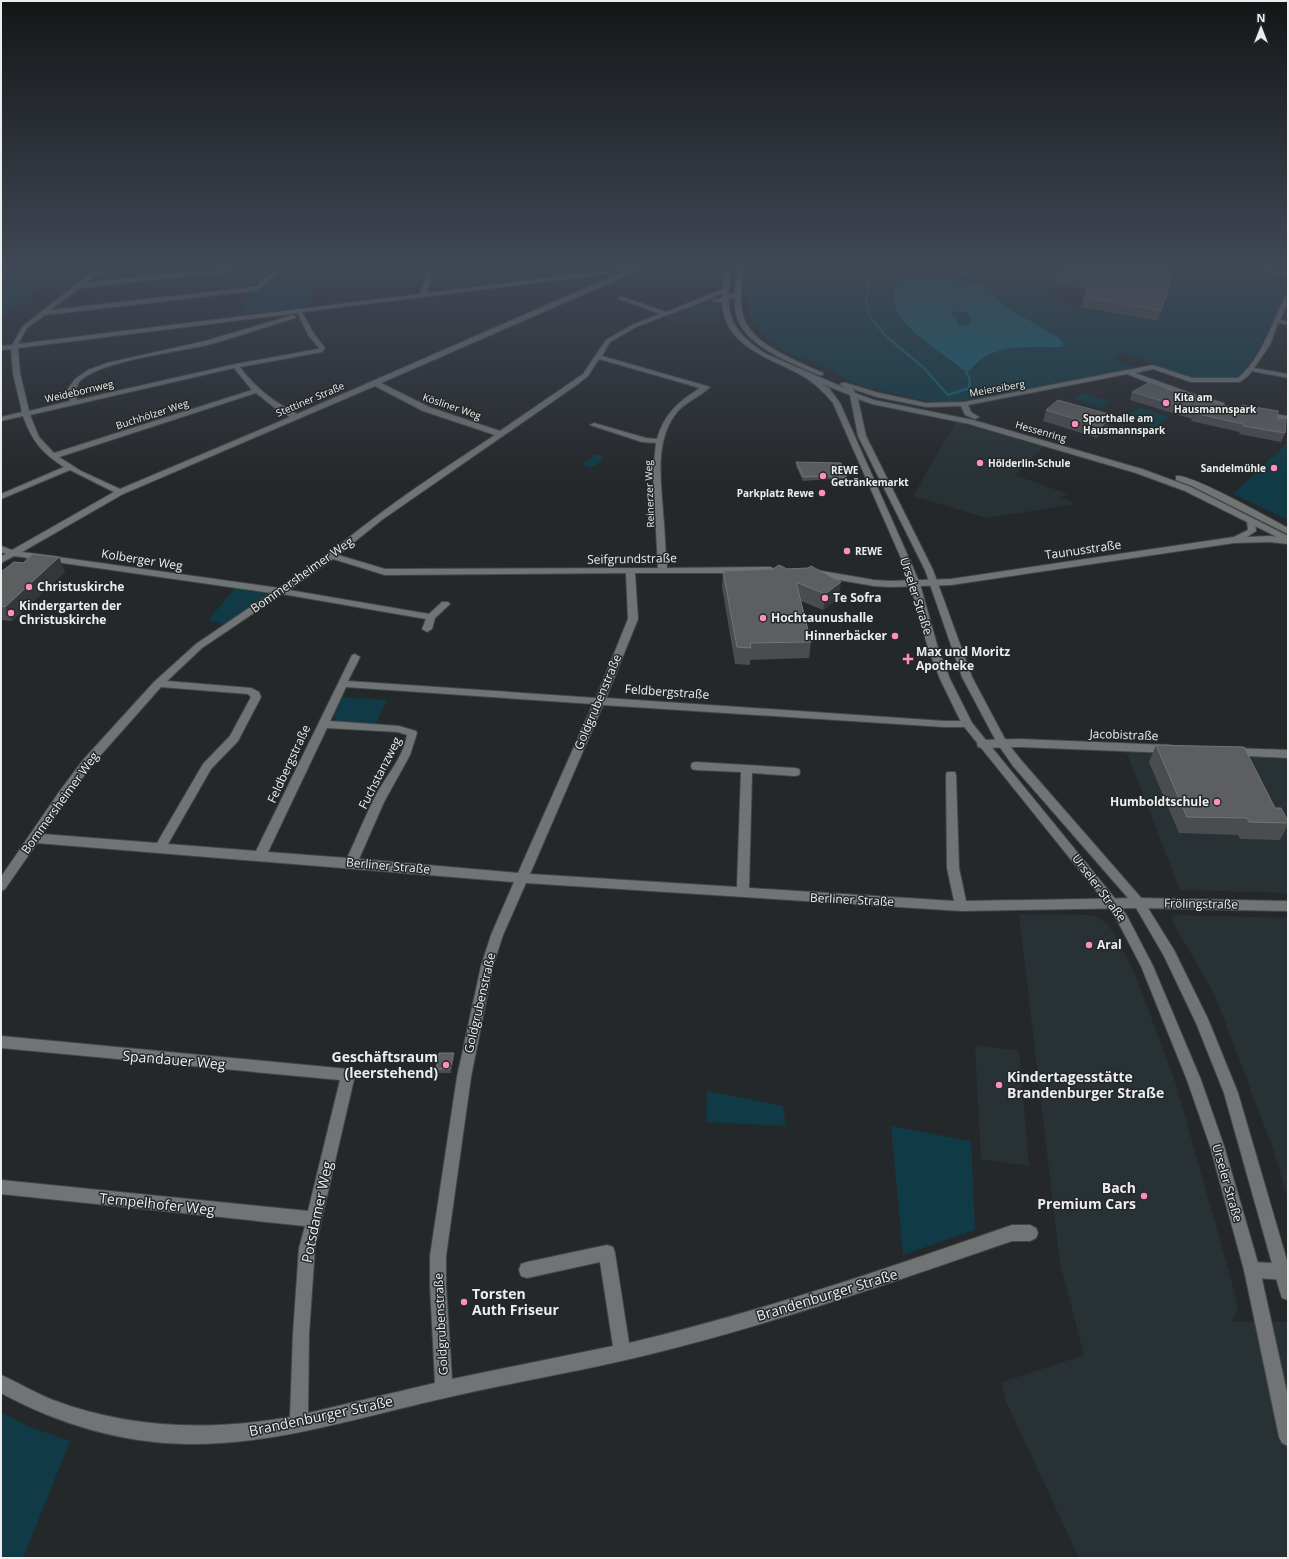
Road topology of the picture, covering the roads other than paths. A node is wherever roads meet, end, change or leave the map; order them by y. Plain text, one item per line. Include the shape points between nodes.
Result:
1 (18, 338) edge
2 (74, 338) edge
3 (224, 338) edge
4 (313, 338) edge
5 (479, 338) edge
6 (613, 338) edge
7 (743, 338) edge
8 (756, 338) edge
9 (1270, 338) edge
10 (14, 345) junction
11 (1, 348) edge
12 (598, 357) junction
13 (236, 366) junction
14 (1250, 369) junction
15 (1127, 372) junction
16 (804, 374) junction
17 (1288, 376) edge
18 (375, 383) junction
19 (844, 384) junction
20 (256, 391) junction
21 (854, 395) junction
22 (877, 395) junction
23 (74, 402) junction
24 (964, 404) junction
25 (886, 405) junction
26 (928, 405) junction
27 (1229, 408) edge
28 (26, 413) junction
29 (1258, 413) edge
30 (857, 414) junction
31 (295, 416) junction
32 (974, 417) junction
33 (1288, 418) edge
34 (1, 419) edge
35 (843, 421) junction
36 (594, 425) dead end
37 (502, 434) junction
38 (660, 441) junction
39 (53, 456) junction
40 (71, 468) junction
41 (120, 492) junction
42 (1, 497) edge
43 (1251, 522) junction
44 (1288, 531) edge
45 (1234, 540) junction
46 (1288, 540) edge
47 (1, 549) edge
48 (12, 553) junction
49 (331, 556) junction
50 (1, 560) edge
51 (783, 570) edge
52 (663, 571) junction
53 (630, 572) junction
54 (804, 572) edge
55 (935, 583) junction
56 (915, 584) junction
57 (279, 591) junction
58 (445, 604) dead end
59 (431, 616) junction
60 (427, 629) dead end
61 (355, 657) dead end
62 (158, 684) junction
63 (342, 684) junction
64 (600, 700) junction
65 (323, 724) junction
66 (967, 724) junction
67 (1002, 743) junction
68 (982, 744) junction
69 (1180, 750) edge
70 (1219, 751) edge
71 (1288, 754) edge
72 (696, 766) dead end
73 (747, 769) junction
74 (796, 772) dead end
75 (951, 775) dead end
76 (33, 838) junction
77 (160, 848) junction
78 (260, 856) junction
79 (351, 863) junction
80 (522, 878) junction
81 (1, 886) edge
82 (743, 893) junction
83 (1138, 903) junction
84 (1113, 904) junction
85 (961, 906) junction
86 (1288, 906) edge
87 (1, 1042) edge
88 (348, 1075) joint
89 (1, 1187) edge
90 (313, 1219) junction
91 (1030, 1233) dead end
92 (527, 1270) dead end
93 (1252, 1270) junction
94 (1285, 1272) edge
95 (1288, 1292) edge
96 (622, 1352) junction
97 (1, 1384) edge
98 (444, 1389) junction
99 (299, 1424) junction
100 (1288, 1438) edge

1 - 10 street
2 - 10 street
3 - 23 street via 140,356 94,370 81,378 72,388
4 - 13 street, Weidebornweg via 322,350
5 - 18 street, Stettiner Straße
6 - 12 street, Bommersheimer Weg
7 - 16 street via 753,348
8 - 19 street, Hessenring via 773,351
9 - 14 street
10 - 11 street
10 - 28 street via 18,381
12 - 37 street, Bommersheimer Weg via 586,375
12 - 38 street, Reinerzer Weg via 706,387 686,400 672,414
13 - 20 street
13 - 23 street, Weidebornweg
14 - 15 street, Meiereiberg via 1244,377 1236,381 1192,380 1153,367
14 - 17 street
15 - 24 street, Meiereiberg
15 - 27 street
16 - 21 street, Hessenring
16 - 35 street, Urseler Straße via 831,395
18 - 31 street, Stettiner Straße
18 - 37 street, Kösliner Weg via 426,410
19 - 21 street
19 - 22 street, Hessenring
20 - 31 street via 272,404
20 - 39 street, Buchhölzer Weg
21 - 22 street
21 - 25 street, Hessenring
21 - 30 street, Urseler Straße
21 - 35 street, Urseler Straße via 843,400
22 - 26 street, Hessenring
23 - 28 street, Weidebornweg
24 - 26 street, Meiereiberg
24 - 32 street, Meiereiberg
25 - 30 street via 865,409
25 - 43 street, Hessenring via 976,424 1139,471 1188,489
26 - 32 street, Hessenring
28 - 34 street, Weidebornweg
28 - 39 street via 40,444
29 - 33 street
30 - 55 street, Urseler Straße via 862,436
31 - 41 street, Stettiner Straße
32 - 44 street, Hessenring via 1173,475
35 - 56 street, Urseler Straße
36 - 38 street via 645,440
37 - 49 street, Bommersheimer Weg via 380,517
38 - 52 street, Reinerzer Weg via 656,470
39 - 40 street
40 - 41 street
40 - 42 street
41 - 48 street, Stettiner Straße
43 - 45 street, Taunusstraße via 1252,531
43 - 46 street, Hessenring
45 - 46 street, Taunusstraße
45 - 55 street, Taunusstraße
47 - 48 street, Kolberger Weg
48 - 50 street, Stettiner Straße
48 - 57 street, Kolberger Weg
49 - 53 street, Seifgrundstraße via 385,572
49 - 57 street, Bommersheimer Weg via 296,582
51 - 52 street, Seifgrundstraße
52 - 53 street, Seifgrundstraße
53 - 64 street, Goldgrubenstraße via 632,619
54 - 56 street via 874,584
55 - 56 street
55 - 67 street, Urseler Straße via 967,677
56 - 66 street, Urseler Straße via 933,648
57 - 59 street, Kolberger Weg
57 - 62 street, Bommersheimer Weg via 199,646
58 - 59 street
59 - 60 street
61 - 63 street, Feldbergstraße
62 - 76 street, Bommersheimer Weg via 88,762
62 - 77 street via 251,691 256,697 234,738 207,767
63 - 64 street, Feldbergstraße
63 - 65 street, Feldbergstraße
64 - 66 street, Feldbergstraße
64 - 80 street, Goldgrubenstraße
65 - 78 street, Feldbergstraße
65 - 79 street, Fuchstanzweg via 399,729 412,733 410,742
66 - 68 street, Urseler Straße
67 - 68 street, Jacobistraße
67 - 69 street, Jacobistraße
67 - 83 street, Urseler Straße
68 - 84 street, Urseler Straße
70 - 71 street
72 - 73 street
73 - 74 street
73 - 82 street
75 - 85 street via 952,868
76 - 77 street, Berliner Straße
76 - 81 street, Bommersheimer Weg
77 - 78 street, Berliner Straße
78 - 79 street, Berliner Straße
79 - 80 street, Berliner Straße
80 - 82 street, Berliner Straße
80 - 98 street, Goldgrubenstraße via 488,960 462,1090 438,1256
82 - 85 street, Berliner Straße
83 - 84 street, Frölingstraße
83 - 86 street, Frölingstraße
83 - 94 street, Urseler Straße via 1169,954 1203,1023 1228,1086
84 - 85 street, Berliner Straße
84 - 93 street, Urseler Straße via 1147,966 1194,1080 1217,1146
87 - 88 street, Spandauer Weg
88 - 90 street, Potsdamer Weg
89 - 90 street, Tempelhofer Weg
90 - 99 street, Potsdamer Weg via 305,1259
91 - 96 street, Brandenburger Straße via 1012,1233 810,1301 675,1340
92 - 96 street via 606,1253
93 - 94 street
93 - 100 street, Urseler Straße
94 - 95 street, Urseler Straße
96 - 98 street, Brandenburger Straße
97 - 99 street, Brandenburger Straße via 61,1413 103,1425 160,1434 211,1435 260,1432
98 - 99 street, Brandenburger Straße

